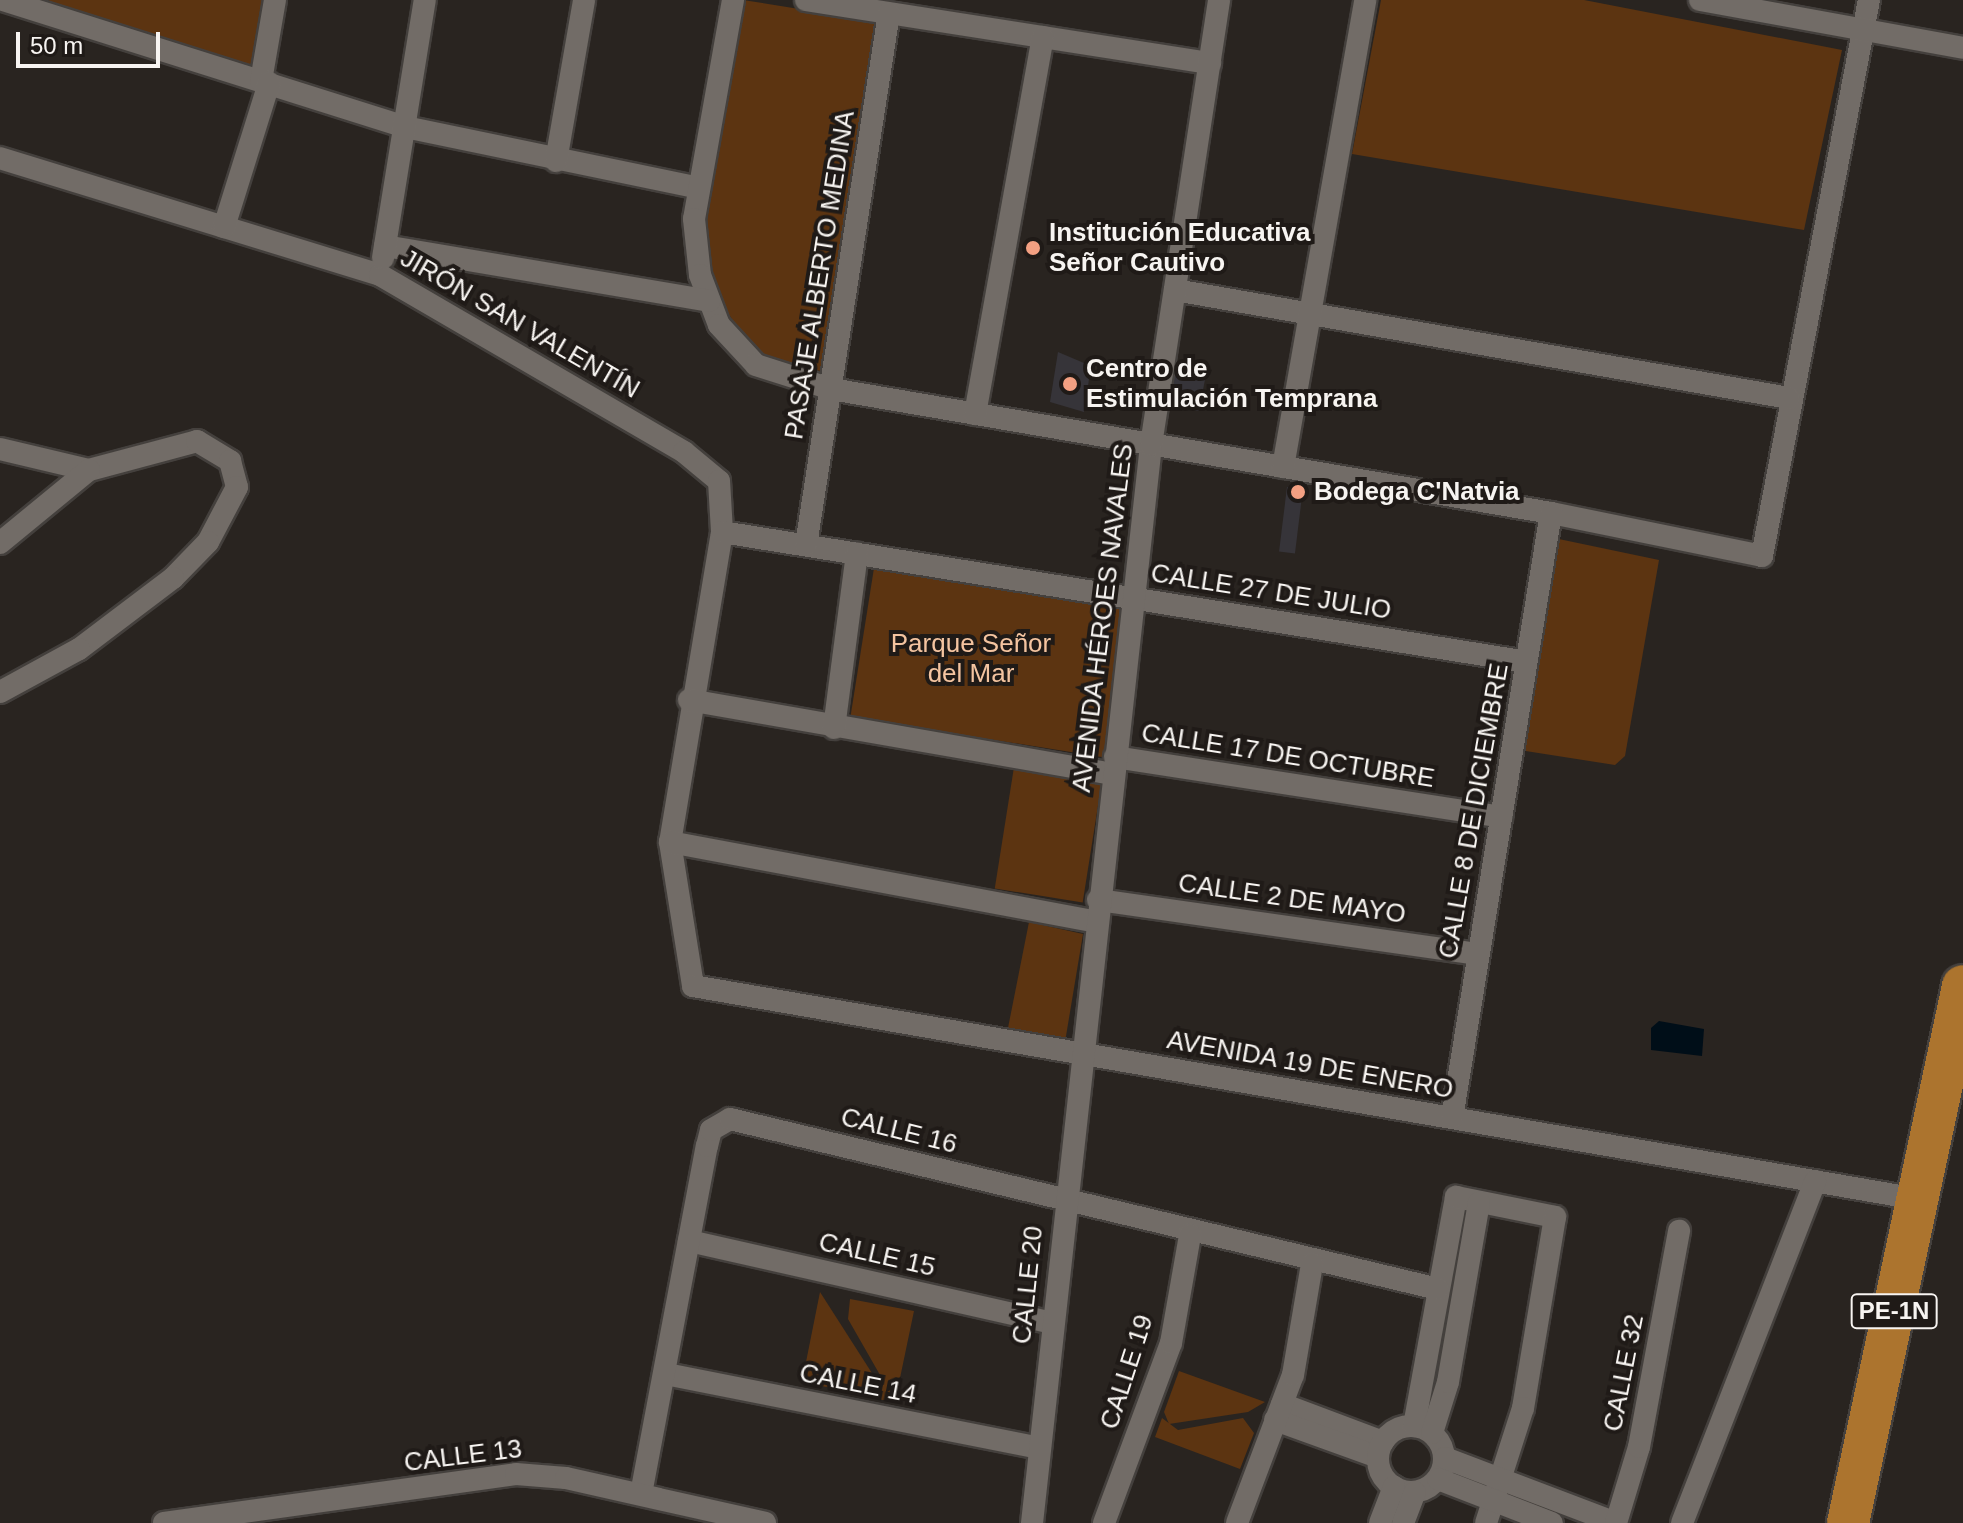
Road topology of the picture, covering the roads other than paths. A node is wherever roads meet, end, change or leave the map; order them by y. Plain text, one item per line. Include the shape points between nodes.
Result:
1 (275, 0) edge
2 (425, 0) edge
3 (584, 0) edge
4 (733, 0) edge
5 (806, 0) edge
6 (1219, 0) edge
7 (1365, 0) edge
8 (1700, 0) edge
9 (1869, 0) edge
10 (16, 2) edge
11 (889, 13) junction
12 (1863, 30) junction
13 (1043, 37) junction
14 (1963, 48) edge
15 (1210, 63) junction
16 (265, 82) junction
17 (405, 127) junction
18 (0, 158) edge
19 (556, 161) junction
20 (695, 187) junction
21 (224, 227) junction
22 (385, 246) junction
23 (380, 275) junction
24 (1175, 290) junction
25 (709, 301) junction
26 (1310, 313) junction
27 (831, 389) junction
28 (1789, 398) junction
29 (975, 414) junction
30 (1151, 445) junction
31 (0, 449) edge
32 (1283, 467) junction
33 (89, 470) junction
34 (1551, 513) junction
35 (722, 532) junction
36 (0, 543) edge
37 (806, 545) junction
38 (857, 554) junction
39 (1134, 598) junction
40 (1527, 662) junction
41 (0, 692) edge
42 (689, 700) junction
43 (834, 728) junction
44 (1114, 766) junction
45 (1501, 817) junction
46 (670, 842) junction
47 (1097, 911) junction
48 (1478, 954) junction
49 (693, 986) joint
50 (1963, 986) edge
51 (1080, 1063) junction
52 (1963, 1114) edge
53 (1452, 1118) junction
54 (1815, 1181) junction
55 (1917, 1199) junction
56 (1065, 1200) junction
57 (1479, 1203) junction
58 (1679, 1231) dead end
59 (1190, 1235) junction
60 (689, 1241) junction
61 (1312, 1264) junction
62 (1438, 1289) junction
63 (1053, 1323) junction
64 (666, 1374) junction
65 (1278, 1412) junction
66 (1423, 1429) junction
67 (1040, 1448) junction
68 (1380, 1449) junction
69 (1442, 1468) junction
70 (1502, 1478) junction
71 (1404, 1490) junction
72 (641, 1494) junction
73 (1494, 1500) junction
74 (220, 1521) edge
75 (164, 1523) edge
76 (765, 1523) edge
77 (1032, 1523) edge
78 (1104, 1523) edge
79 (1237, 1523) edge
80 (1380, 1523) edge
81 (1403, 1523) edge
82 (1486, 1523) edge
83 (1552, 1523) edge
84 (1616, 1523) edge
85 (1682, 1523) edge
86 (1848, 1523) edge
87 (1874, 1523) edge

1 - 16 street
2 - 17 street
3 - 19 street
4 - 20 street
5 - 11 street
6 - 15 street, AVENIDA HÉROES NAVALES
7 - 26 street
8 - 12 street
9 - 12 street
10 - 16 street
11 - 13 street
11 - 27 street, PASAJE ALBERTO MEDINA
12 - 14 street
12 - 28 street
13 - 15 street
13 - 29 street
15 - 24 street, AVENIDA HÉROES NAVALES
16 - 17 street
16 - 21 street
17 - 19 street
17 - 22 street
18 - 21 street, JIRÓN SAN VALENTÍN
19 - 20 street
20 - 25 street via 696,250
21 - 23 street, JIRÓN SAN VALENTÍN
22 - 23 street
22 - 25 street
23 - 35 street, JIRÓN SAN VALENTÍN via 706,467 723,493
24 - 26 street
24 - 30 street, AVENIDA HÉROES NAVALES
25 - 27 street via 743,356
26 - 28 street
26 - 32 street
27 - 29 street
27 - 37 street, PASAJE ALBERTO MEDINA
28 - 34 street via 1762,556
29 - 30 street
30 - 32 street
30 - 39 street, AVENIDA HÉROES NAVALES
31 - 33 street
32 - 34 street
33 - 36 street
33 - 41 street via 197,441 230,461 237,487 208,542 164,587 79,649
34 - 40 street, CALLE 8 DE DICIEMBRE
35 - 37 street, CALLE 27 DE JULIO
35 - 42 street, JIRÓN SAN VALENTÍN
37 - 38 street, CALLE 27 DE JULIO
38 - 39 street, CALLE 27 DE JULIO
38 - 43 street
39 - 40 street, CALLE 27 DE JULIO
39 - 44 street, AVENIDA HÉROES NAVALES
40 - 45 street, CALLE 8 DE DICIEMBRE
42 - 43 street, CALLE 17 DE OCTUBRE
42 - 46 street, JIRÓN SAN VALENTÍN
43 - 44 street, CALLE 17 DE OCTUBRE
44 - 45 street, CALLE 17 DE OCTUBRE
44 - 47 street, AVENIDA HÉROES NAVALES
45 - 48 street, CALLE 8 DE DICIEMBRE
46 - 47 street, CALLE 2 DE MAYO
46 - 49 street, JIRÓN SAN VALENTÍN
47 - 48 street, CALLE 2 DE MAYO
47 - 51 street, AVENIDA HÉROES NAVALES
48 - 53 street, CALLE 8 DE DICIEMBRE
49 - 51 street, AVENIDA 19 DE ENERO
50 - 55 highway, PE-1N
51 - 53 street, AVENIDA 19 DE ENERO
51 - 56 street, CALLE 20
52 - 87 highway, PE-1N
53 - 54 street, AVENIDA 19 DE ENERO
54 - 55 street, AVENIDA 19 DE ENERO
54 - 85 street
55 - 86 highway, PE-1N
56 - 59 street, CALLE 16
56 - 60 street, CALLE 16 via 730,1119 711,1130
56 - 63 street, CALLE 20
57 - 62 street via 1456,1197
57 - 66 street via 1445,1400
57 - 70 street via 1555,1217 1523,1408
58 - 84 street, CALLE 32 via 1639,1447
59 - 61 street, CALLE 16
59 - 78 street, CALLE 19 via 1171,1343
60 - 63 street, CALLE 15
60 - 64 street, CALLE 16
61 - 62 street, CALLE 16
61 - 65 street
62 - 66 street
63 - 67 street, CALLE 20
64 - 67 street, CALLE 14
64 - 72 street, CALLE 16
65 - 68 street
65 - 79 street
66 - 68 street
66 - 69 street
67 - 77 street, CALLE 20
68 - 71 street
69 - 70 street
69 - 71 street
69 - 73 street
70 - 73 street
70 - 84 street
71 - 80 street
71 - 81 street
72 - 74 street, CALLE 13 via 516,1474
72 - 76 street, CALLE 13
73 - 82 street
73 - 83 street
74 - 75 street, CALLE 13

